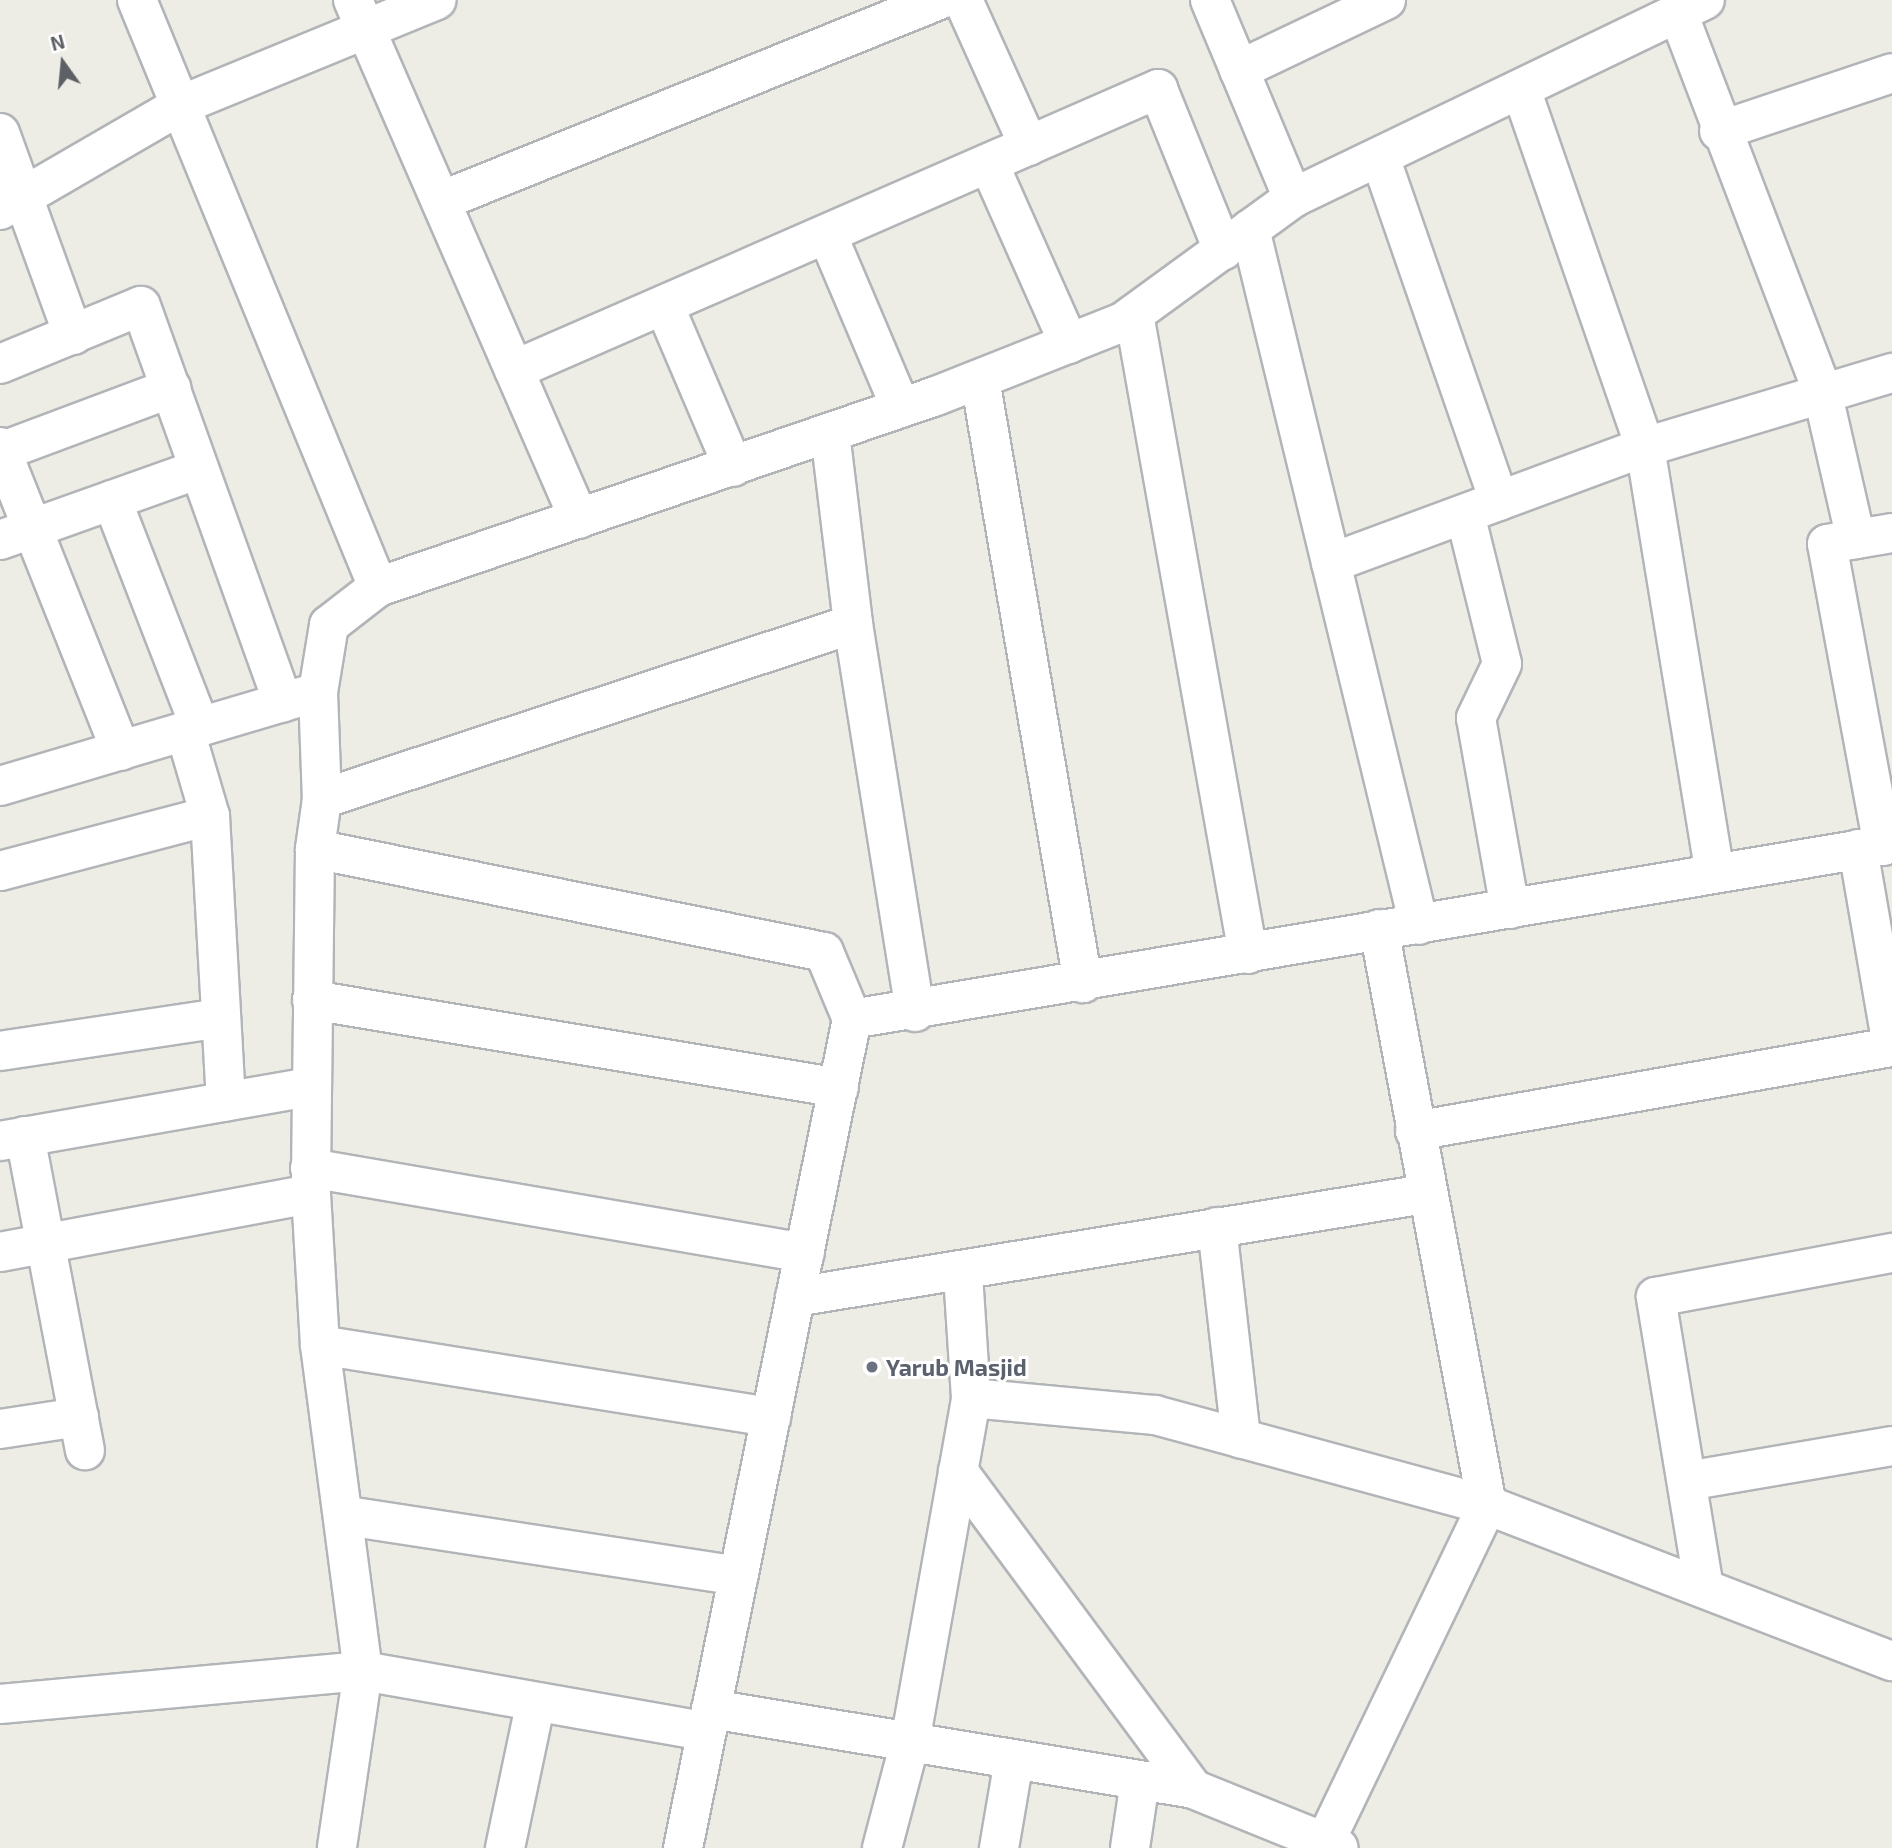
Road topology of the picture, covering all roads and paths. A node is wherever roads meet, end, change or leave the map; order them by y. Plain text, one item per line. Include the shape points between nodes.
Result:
1 (137, 0) edge
2 (437, 0) edge
3 (939, 0) edge
4 (963, 0) edge
5 (1210, 0) edge
6 (1386, 0) edge
7 (1692, 7) edge
8 (360, 15) edge
9 (1239, 70) junction
10 (1892, 73) edge
11 (1521, 89) junction
12 (183, 104) junction
13 (1719, 131) junction
14 (0, 133) edge
15 (1029, 146) junction
16 (1380, 157) junction
17 (989, 163) junction
18 (1293, 198) junction
19 (441, 201) junction
20 (14, 204) edge
21 (827, 234) junction
22 (1237, 240) junction
23 (664, 305) junction
24 (1134, 314) junction
25 (73, 335) junction
26 (1069, 344) junction
27 (0, 364) edge
28 (514, 370) junction
29 (1892, 373) edge
30 (980, 379) junction
31 (171, 388) junction
32 (1822, 391) junction
33 (901, 408) junction
34 (831, 433) junction
35 (1645, 447) junction
36 (1, 450) edge
37 (733, 467) junction
38 (200, 469) junction
39 (112, 500) junction
40 (1482, 508) junction
41 (579, 519) junction
42 (16, 534) edge
43 (1874, 536) edge
44 (1331, 563) junction
45 (378, 587) junction
46 (853, 624) junction
47 (300, 697) junction
48 (192, 729) junction
49 (121, 751) junction
50 (0, 786) edge
51 (322, 799) junction
52 (210, 816) junction
53 (1877, 846) edge
54 (315, 849) junction
55 (0, 871) edge
56 (1715, 873) junction
57 (1510, 909) junction
58 (1419, 925) junction
59 (1379, 929) junction
60 (1248, 954) junction
61 (1886, 968) edge
62 (1083, 983) junction
63 (312, 1000) junction
64 (915, 1012) junction
65 (220, 1018) junction
66 (852, 1018) junction
67 (2, 1044) edge
68 (1892, 1046) edge
69 (311, 1087) junction
70 (839, 1088) junction
71 (226, 1102) junction
72 (1415, 1130) junction
73 (13, 1138) edge
74 (310, 1181) junction
75 (1424, 1194) junction
76 (1217, 1227) junction
77 (43, 1244) junction
78 (0, 1252) edge
79 (805, 1253) junction
80 (1892, 1253) edge
81 (963, 1274) junction
82 (795, 1297) junction
83 (320, 1345) junction
84 (971, 1398) junction
85 (771, 1417) junction
86 (0, 1429) edge
87 (1241, 1438) junction
88 (1892, 1446) edge
89 (958, 1471) junction
90 (1686, 1481) junction
91 (1487, 1505) junction
92 (348, 1516) junction
93 (738, 1576) junction
94 (1704, 1588) junction
95 (1892, 1661) edge
96 (363, 1671) junction
97 (0, 1704) edge
98 (535, 1706) junction
99 (707, 1720) junction
100 (910, 1742) junction
101 (1014, 1760) junction
102 (1140, 1781) junction
103 (1193, 1789) junction
104 (1311, 1842) edge
105 (337, 1848) edge
106 (505, 1848) edge
107 (683, 1848) edge
108 (882, 1848) edge
109 (999, 1848) edge
110 (1130, 1848) edge

1 - 12 street
2 - 8 street
3 - 19 street
4 - 15 street
5 - 9 street
6 - 9 street
7 - 11 street
7 - 13 street
8 - 12 street
8 - 19 street
9 - 18 street
10 - 13 street
11 - 16 street
11 - 35 street
12 - 20 street
12 - 45 street
13 - 32 street
14 - 20 street
15 - 17 street
15 - 22 street via 1158,89
16 - 18 street
16 - 40 street
17 - 21 street
17 - 26 street
18 - 22 street
19 - 28 street
20 - 25 street
21 - 23 street
21 - 33 street
22 - 24 street
22 - 44 street
23 - 28 street
23 - 37 street
24 - 26 street
24 - 60 street
25 - 27 street
25 - 31 street via 141,306
26 - 30 street
28 - 41 street
29 - 32 street
30 - 33 street
30 - 62 street
31 - 36 street
31 - 38 street
32 - 35 street
32 - 43 street
33 - 34 street
34 - 37 street
34 - 46 street
35 - 40 street
35 - 56 street
36 - 42 street
37 - 41 street
38 - 39 street
38 - 47 street
39 - 42 street
39 - 48 street
40 - 44 street
40 - 57 street via 1502,664 1476,718
41 - 45 street
42 - 49 street
43 - 53 street via 1828,544
44 - 58 street
45 - 47 street via 329,625
46 - 51 street
46 - 64 street
47 - 48 street
47 - 51 street
48 - 49 street
48 - 52 street
49 - 50 street
51 - 54 street
52 - 55 street
52 - 65 street
53 - 56 street
53 - 61 street
54 - 63 street
54 - 66 street via 824,952
56 - 57 street
57 - 58 street
58 - 59 street
59 - 60 street
59 - 72 street
60 - 62 street
61 - 68 street
62 - 64 street
63 - 69 street
63 - 70 street
64 - 66 street
65 - 67 street
65 - 71 street
66 - 70 street
68 - 72 street
69 - 71 street
69 - 74 street
70 - 79 street
71 - 73 street
72 - 75 street
73 - 77 street
74 - 77 street
74 - 79 street
74 - 83 street
75 - 76 street
75 - 91 street
76 - 81 street
76 - 87 street
77 - 78 street
77 - 86 street via 82,1433
79 - 82 street
80 - 90 street via 1656,1297
81 - 82 street
81 - 84 street
82 - 85 street
83 - 85 street
83 - 92 street
84 - 87 street via 1155,1415
84 - 89 street
85 - 93 street
87 - 91 street
88 - 90 street
89 - 100 street
89 - 103 street
90 - 94 street
91 - 94 street
91 - 104 street
92 - 93 street
92 - 96 street
93 - 99 street
94 - 95 street
96 - 97 street
96 - 98 street
96 - 105 street
98 - 99 street
98 - 106 street
99 - 100 street
99 - 107 street
100 - 101 street
100 - 108 street
101 - 102 street
101 - 109 street
102 - 103 street
102 - 110 street
103 - 104 street

